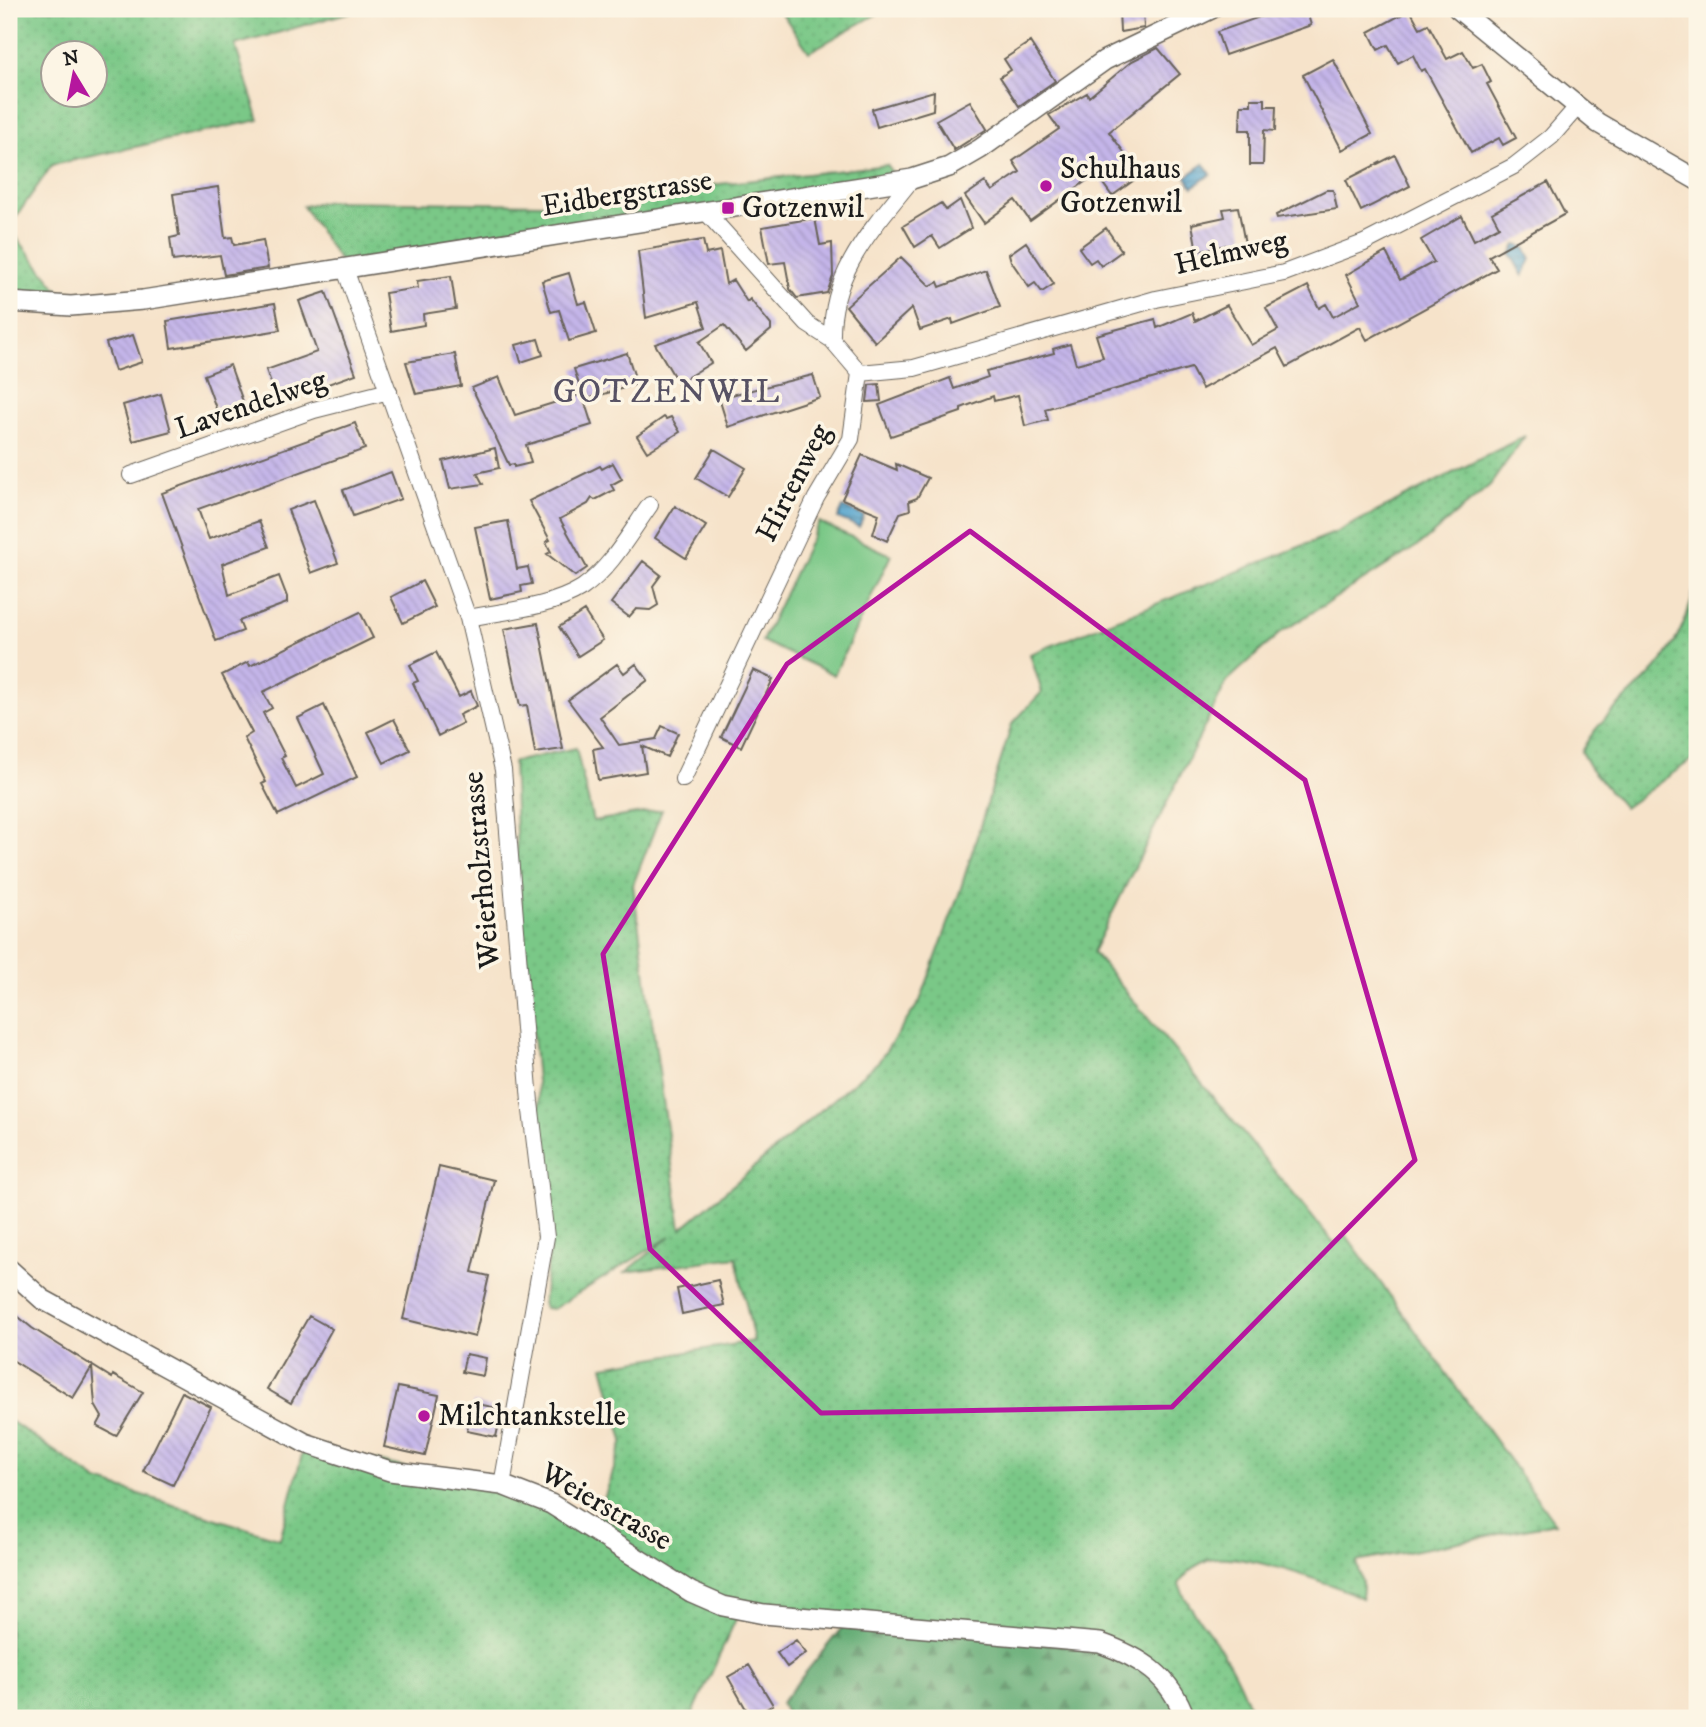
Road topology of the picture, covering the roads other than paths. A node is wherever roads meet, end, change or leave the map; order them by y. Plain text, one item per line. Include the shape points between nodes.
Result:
1 (1212, 9) edge
2 (1458, 9) edge
3 (1578, 106) junction
4 (912, 179) junction
5 (1697, 180) edge
6 (706, 212) junction
7 (345, 269) junction
8 (9, 302) edge
9 (832, 340) junction
10 (860, 373) junction
11 (389, 391) junction
12 (131, 475) dead end
13 (650, 505) dead end
14 (468, 618) junction
15 (683, 779) dead end
16 (9, 1269) edge
17 (502, 1485) junction
18 (1185, 1718) edge

1 - 4 street, Eidbergstrasse via 1105,60 960,161
2 - 3 street
3 - 5 street
3 - 10 street, Helmweg via 1514,166 1364,243 1284,273 1156,299 914,369
4 - 6 street, Eidbergstrasse
4 - 9 street via 855,250 831,314
6 - 7 street, Eidbergstrasse
6 - 9 street via 807,324
7 - 8 street, Eidbergstrasse via 143,300 71,306
7 - 11 street, Weierholzstrasse
9 - 10 street
10 - 15 street, Hirtenweg via 851,439 816,498
11 - 12 street, Lavendelweg via 314,410
11 - 14 street, Weierholzstrasse
13 - 14 street via 610,562 582,588 548,602
14 - 17 street, Weierholzstrasse via 503,770 530,1102 546,1237
16 - 17 street, Weierstrasse via 42,1299 305,1443 390,1471
17 - 18 street, Weierstrasse via 551,1504 691,1592 723,1606 764,1614 1100,1643 1134,1655 1162,1676

